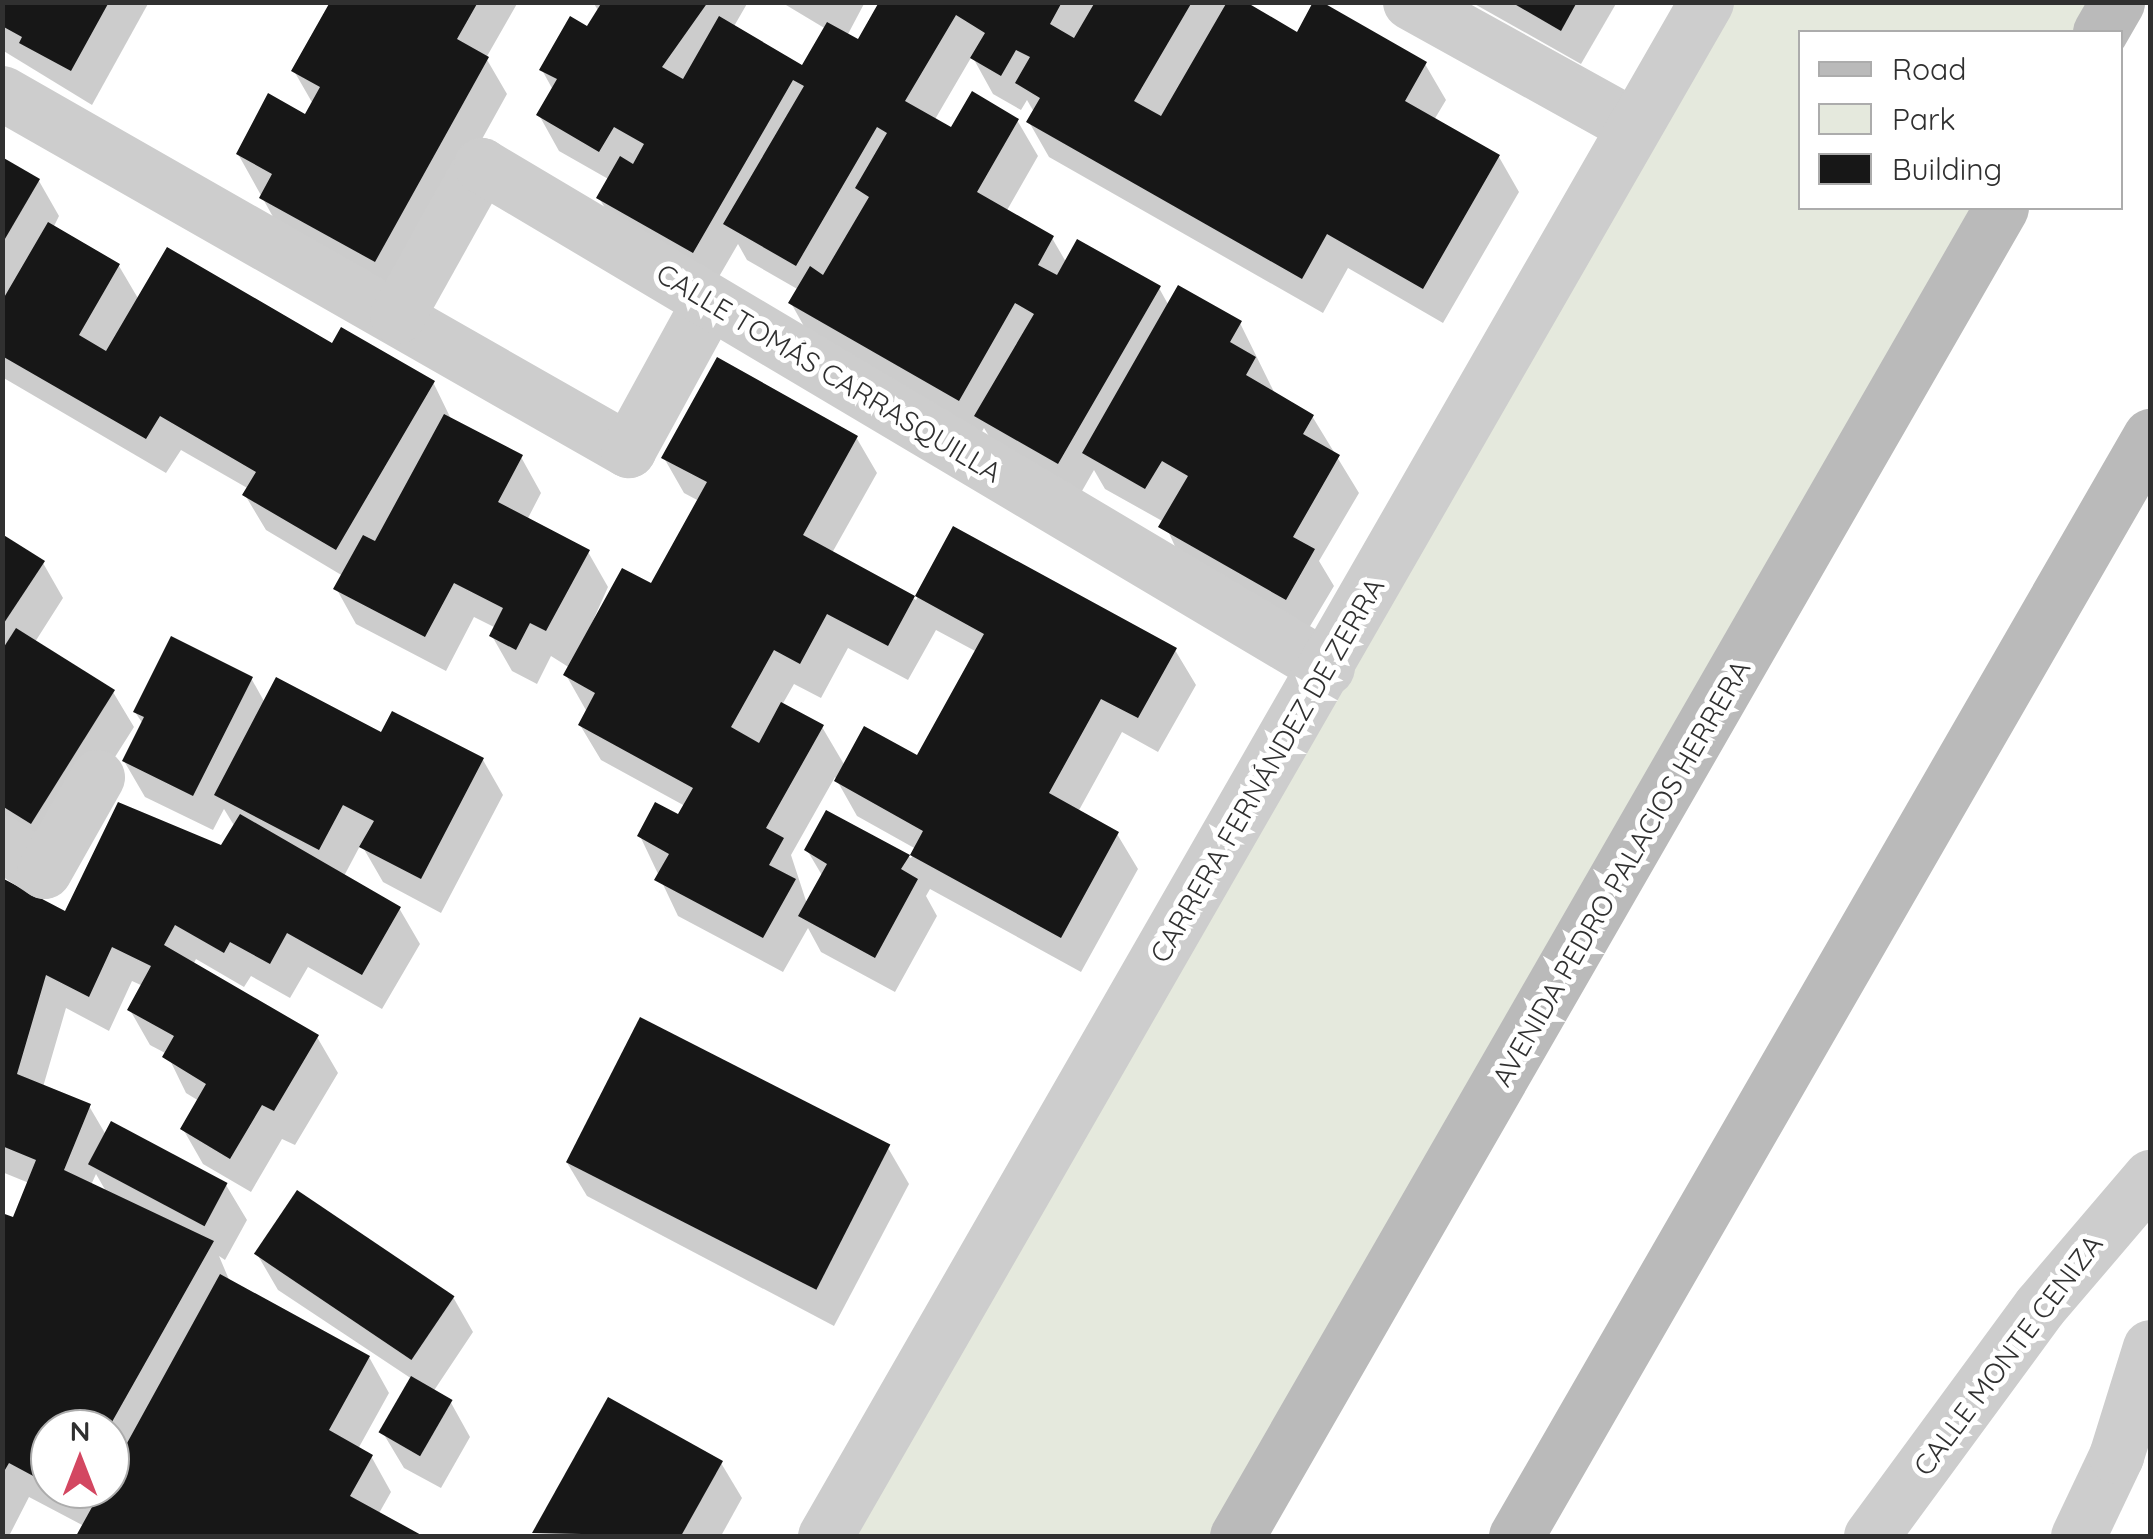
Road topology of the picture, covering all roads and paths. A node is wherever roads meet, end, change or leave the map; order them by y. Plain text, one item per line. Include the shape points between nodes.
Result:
1 (1410, 2) edge
2 (1706, 2) edge
3 (2117, 2) edge
4 (2101, 30) edge
5 (2, 92) edge
6 (1634, 126) junction
7 (2000, 210) edge
8 (709, 302) junction
9 (397, 316) junction
10 (2150, 436) edge
11 (1327, 668) junction
12 (98, 777) dead end
13 (2, 843) edge
14 (2150, 1177) edge
15 (2150, 1347) edge
16 (2143, 1401) edge
17 (825, 1536) edge
18 (1237, 1536) edge
19 (1516, 1536) edge
20 (1872, 1536) edge
21 (2078, 1536) edge

1 - 6 street
2 - 6 street, CARRERA FERNÁNDEZ DE ZERRA
3 - 4 main road
5 - 9 street
6 - 11 street, CARRERA FERNÁNDEZ DE ZERRA
7 - 18 main road, AVENIDA PEDRO PALACIOS HERRERA
8 - 9 street via 628,450
8 - 9 street, CALLE TOMÁS CARRASQUILLA via 481,165
8 - 11 street, CALLE TOMÁS CARRASQUILLA
10 - 19 main road
11 - 17 street, CARRERA FERNÁNDEZ DE ZERRA
12 - 13 street via 44,871
14 - 20 street, CALLE MONTE CENIZA via 2040,1306
15 - 16 street
16 - 21 street

